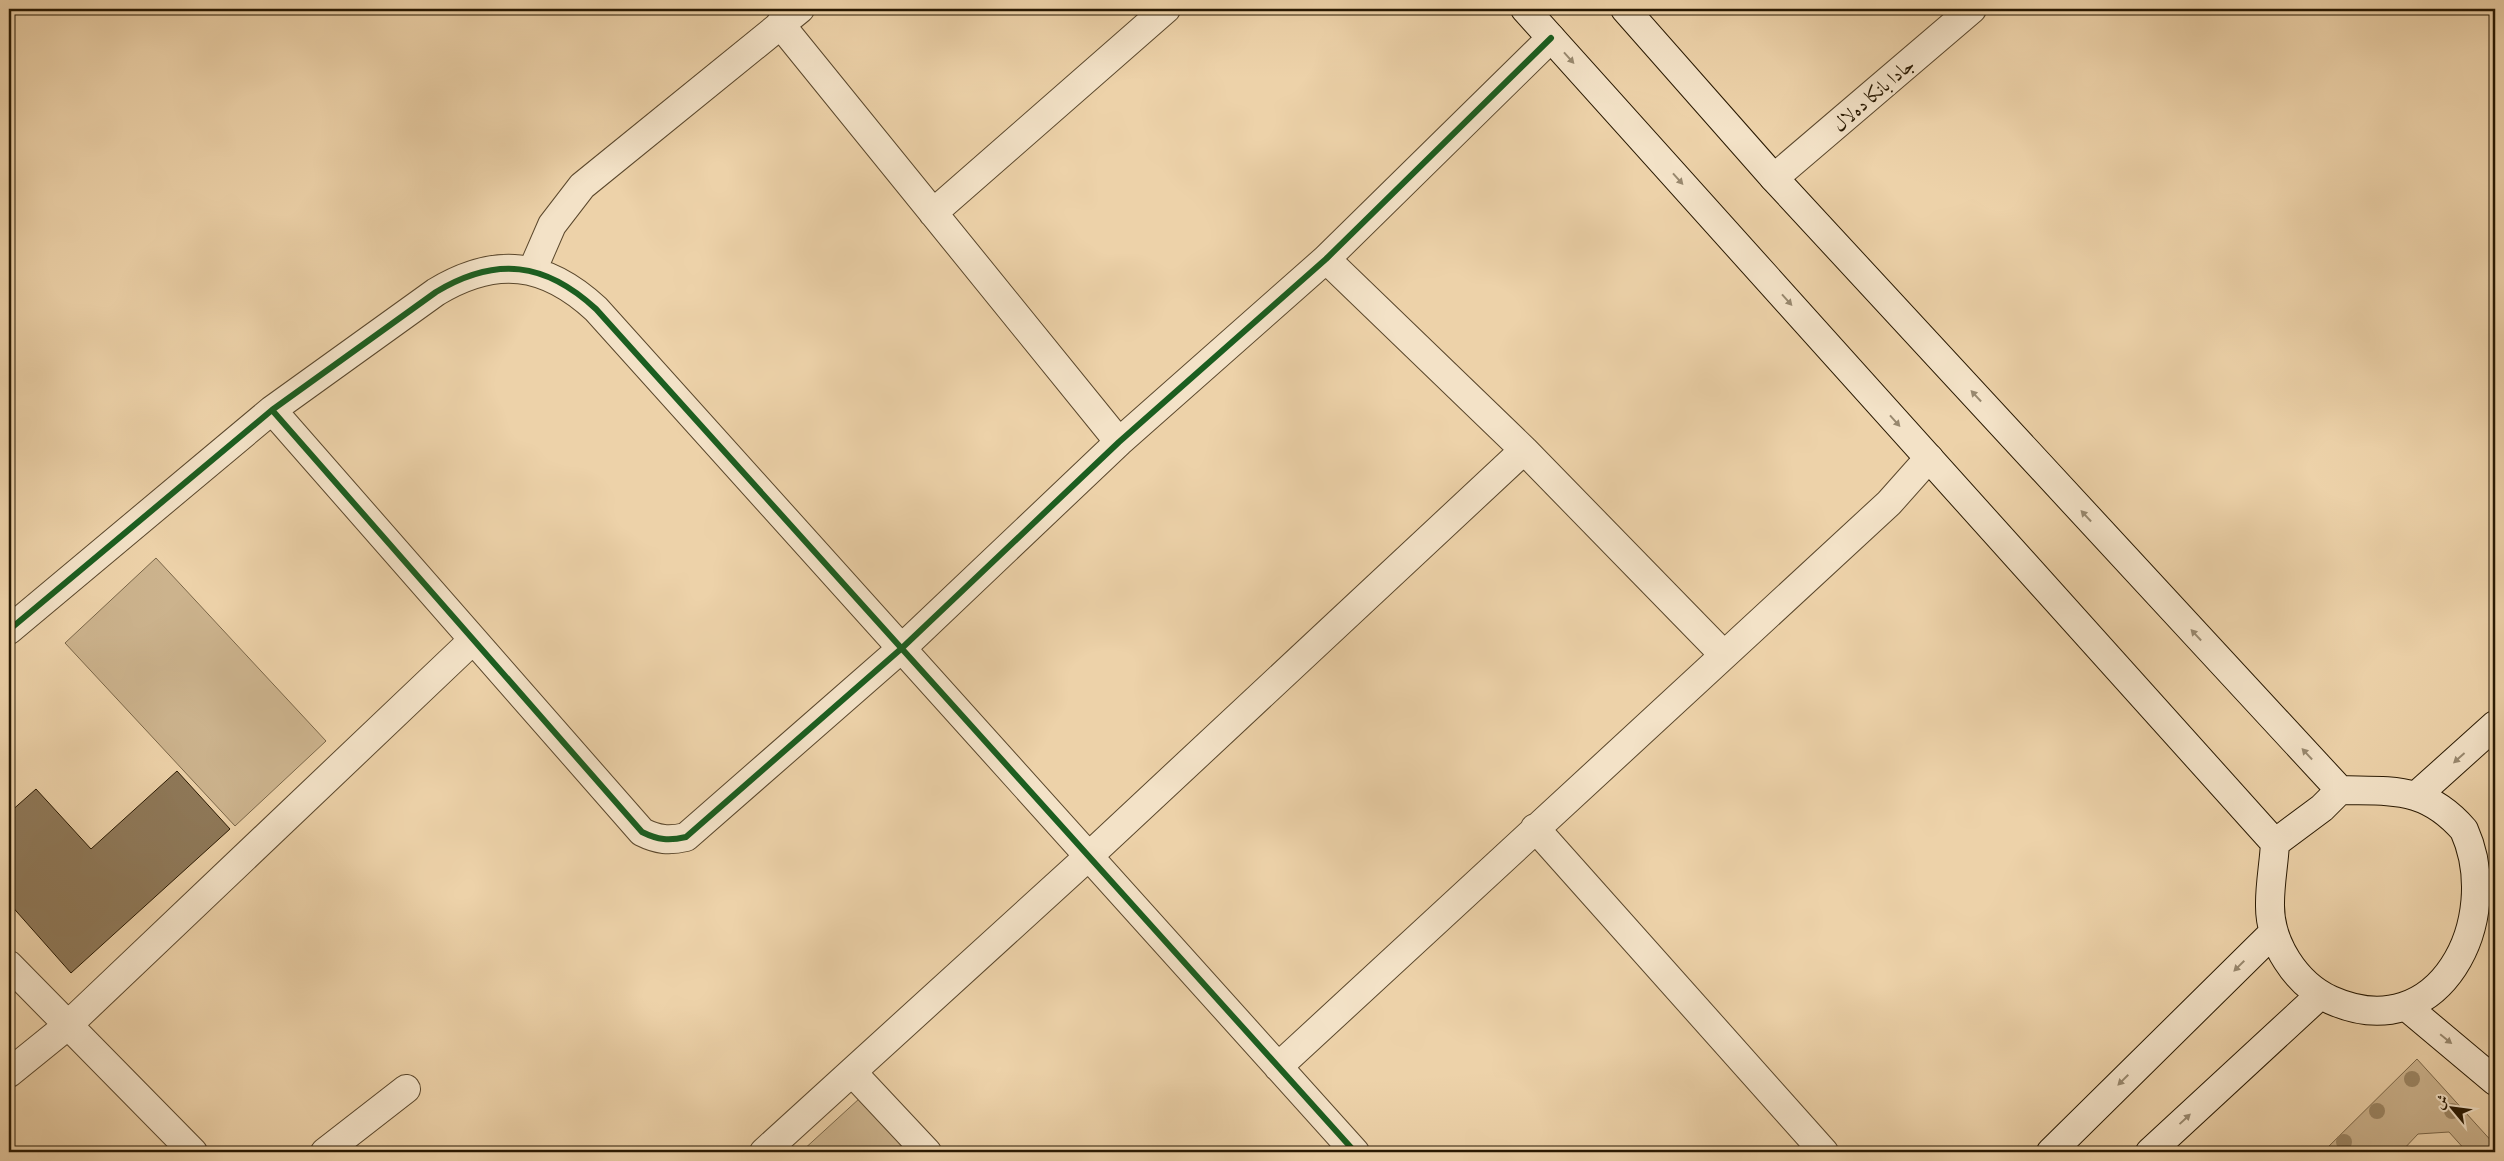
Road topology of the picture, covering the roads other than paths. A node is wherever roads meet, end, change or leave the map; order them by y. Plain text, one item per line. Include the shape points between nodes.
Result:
1 (1166, 9) edge
2 (1525, 9) edge
3 (1625, 9) edge
4 (1972, 9) edge
5 (790, 16) edge
6 (1551, 38) junction
7 (1774, 178) junction
8 (933, 213) junction
9 (1326, 259) junction
10 (532, 271) junction
11 (272, 410) junction
12 (1119, 442) junction
13 (1524, 450) junction
14 (1929, 458) junction
15 (9, 630) edge
16 (473, 640) junction
17 (902, 648) junction
18 (1724, 655) junction
19 (2495, 726) edge
20 (2340, 790) junction
21 (2416, 796) junction
22 (1535, 828) junction
23 (2275, 843) junction
24 (2489, 854) edge
25 (1089, 856) junction
26 (2274, 932) junction
27 (9, 965) edge
28 (2320, 995) junction
29 (2408, 1008) junction
30 (67, 1026) junction
31 (1278, 1067) junction
32 (852, 1072) junction
33 (9, 1073) edge
34 (2495, 1081) edge
35 (406, 1089) dead end
36 (193, 1152) edge
37 (325, 1152) edge
38 (764, 1152) edge
39 (927, 1152) edge
40 (1355, 1152) edge
41 (1824, 1152) edge
42 (2051, 1152) edge
43 (2150, 1152) edge

1 - 8 street
2 - 6 street
3 - 7 street
4 - 7 street, جادا بانكا ده‌لال
5 - 8 street
5 - 10 street via 582,186 552,225
6 - 9 street
6 -> 14 street
20 -> 7 street
8 - 12 street
9 - 12 street
9 - 13 street
10 - 11 street via 507,268 482,271 458,279
10 - 17 street via 564,283 596,309
11 - 15 street
11 - 16 street
12 - 17 street
13 - 18 street
13 - 25 street
14 - 18 street via 1889,502
14 - 23 street
16 - 17 street via 642,832 656,839 671,840 686,837 699,828
16 - 30 street
17 - 25 street
18 - 22 street
19 -> 21 street
20 - 21 street via 2393,791
20 - 23 street via 2322,808
21 - 24 street via 2438,806
22 - 31 street
22 - 41 street
23 - 26 street via 2270,904
24 - 29 street via 2491,910 2488,938 2457,980 2435,998
25 - 31 street
25 - 32 street
26 - 28 street via 2284,957 2300,978
26 -> 42 street
27 - 30 street
28 - 29 street via 2348,1008 2378,1012
43 -> 28 street
29 -> 34 street
30 - 33 street
30 - 36 street
31 - 40 street
32 - 38 street
32 - 39 street
35 - 37 street

